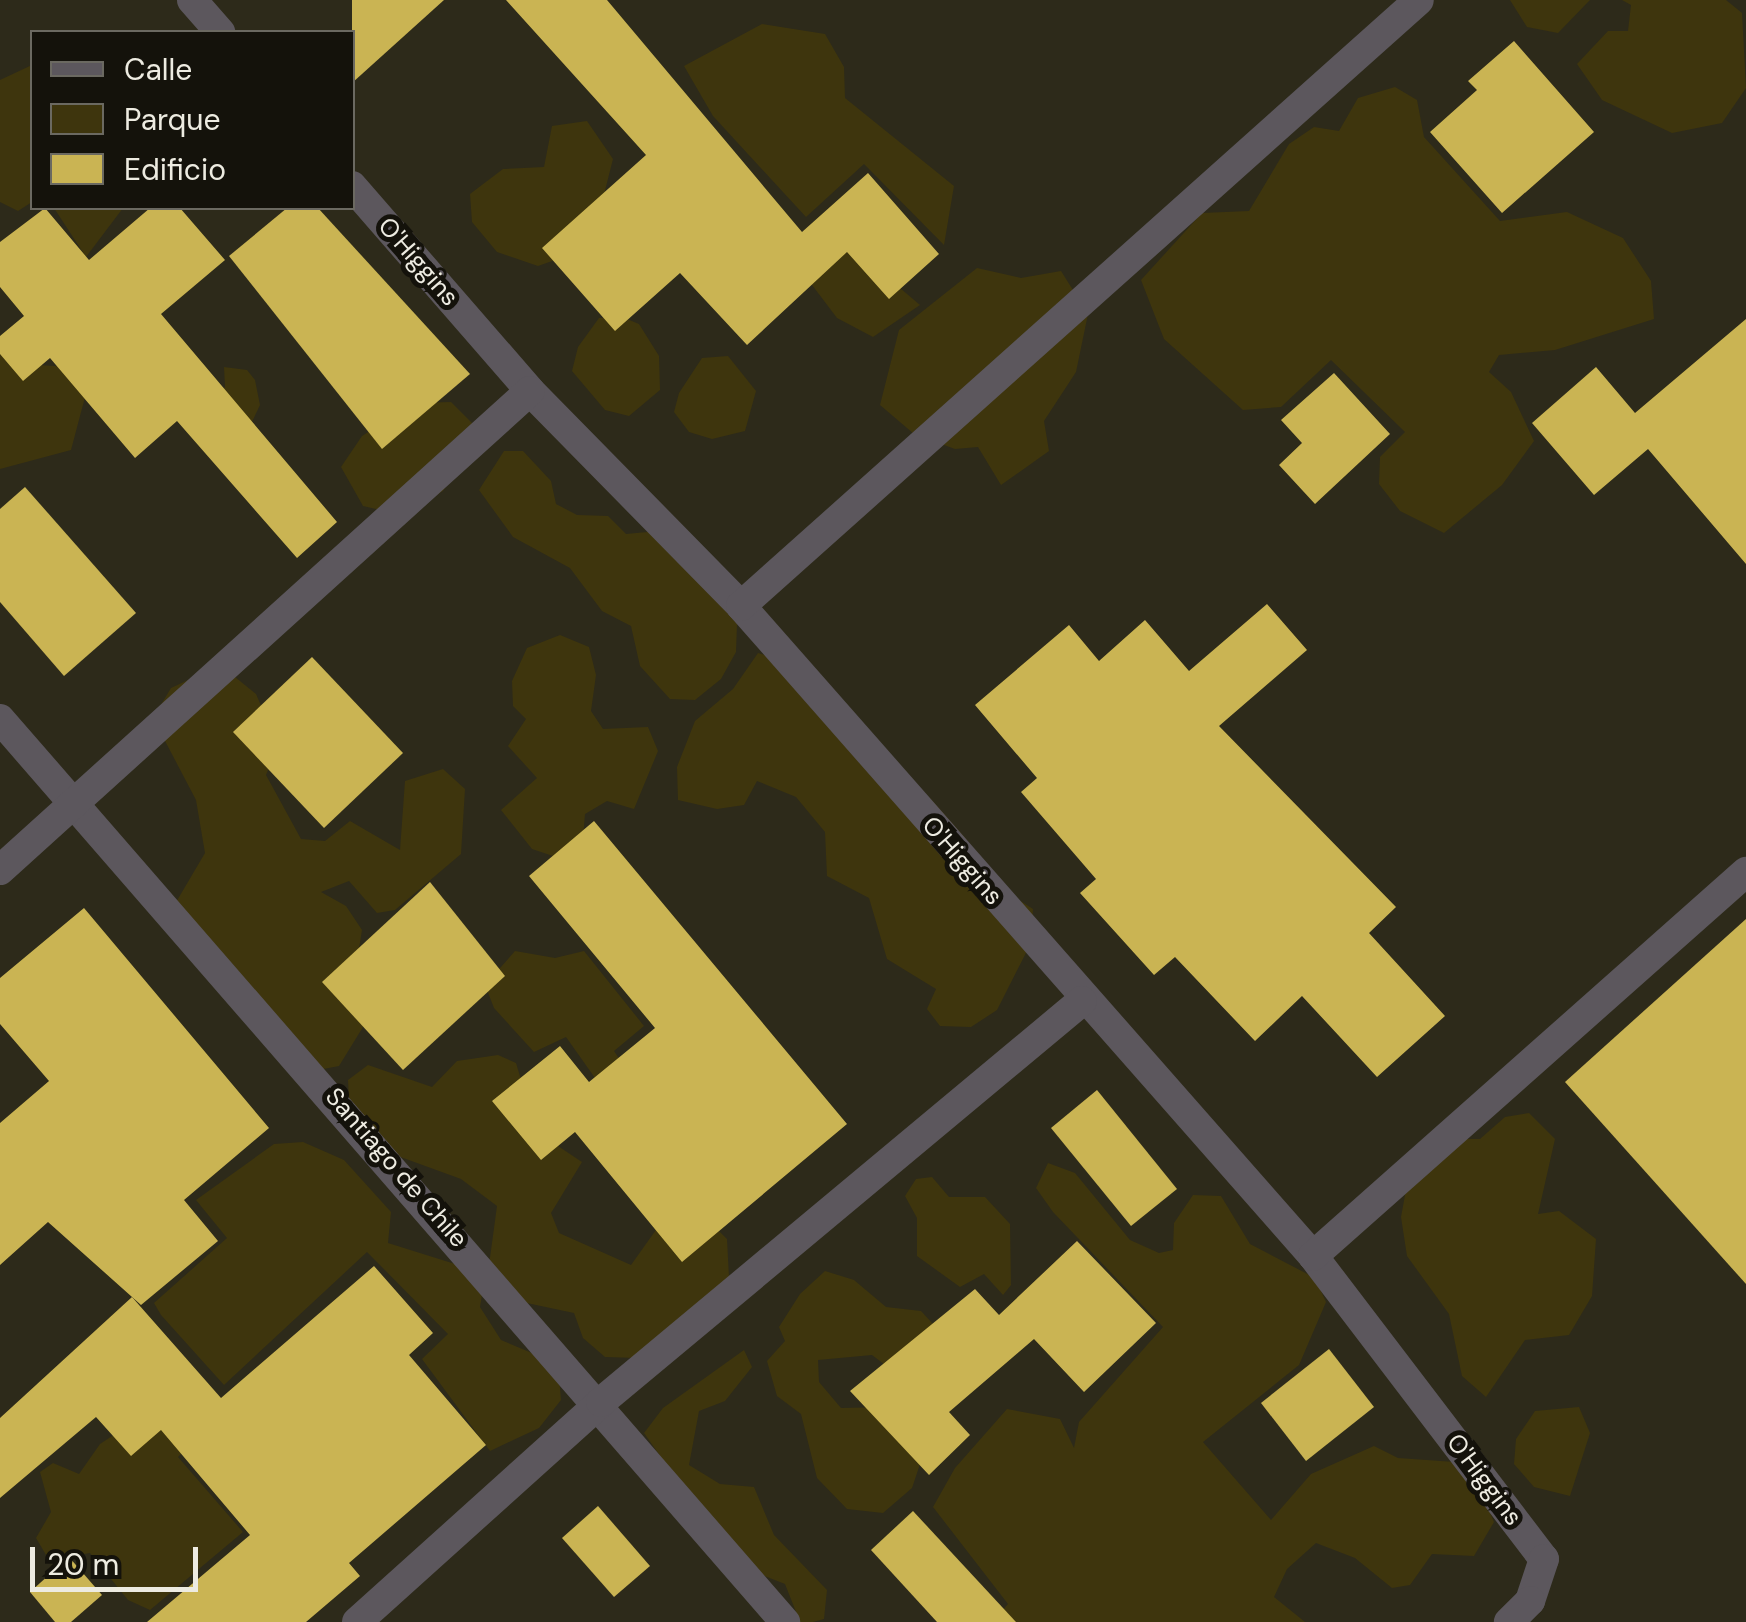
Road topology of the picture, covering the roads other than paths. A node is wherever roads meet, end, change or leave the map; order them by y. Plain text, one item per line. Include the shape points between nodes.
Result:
1 (192, 0) edge
2 (1419, 0) edge
3 (218, 30) edge
4 (355, 189) edge
5 (530, 391) junction
6 (741, 606) junction
7 (0, 719) edge
8 (74, 801) junction
9 (0, 870) edge
10 (1746, 872) edge
11 (1082, 1001) junction
12 (1313, 1256) junction
13 (601, 1402) junction
14 (1522, 1615) edge
15 (357, 1622) edge
16 (785, 1622) edge

1 - 3 street
2 - 6 street
4 - 5 street, O'Higgins
5 - 6 street, O'Higgins
5 - 8 street
6 - 11 street, O'Higgins
7 - 8 street, Santiago de Chile
8 - 9 street
8 - 13 street, Santiago de Chile
10 - 12 street
11 - 12 street, O'Higgins
11 - 13 street
12 - 14 street, O'Higgins via 1544,1559
13 - 15 street
13 - 16 street, Santiago de Chile

